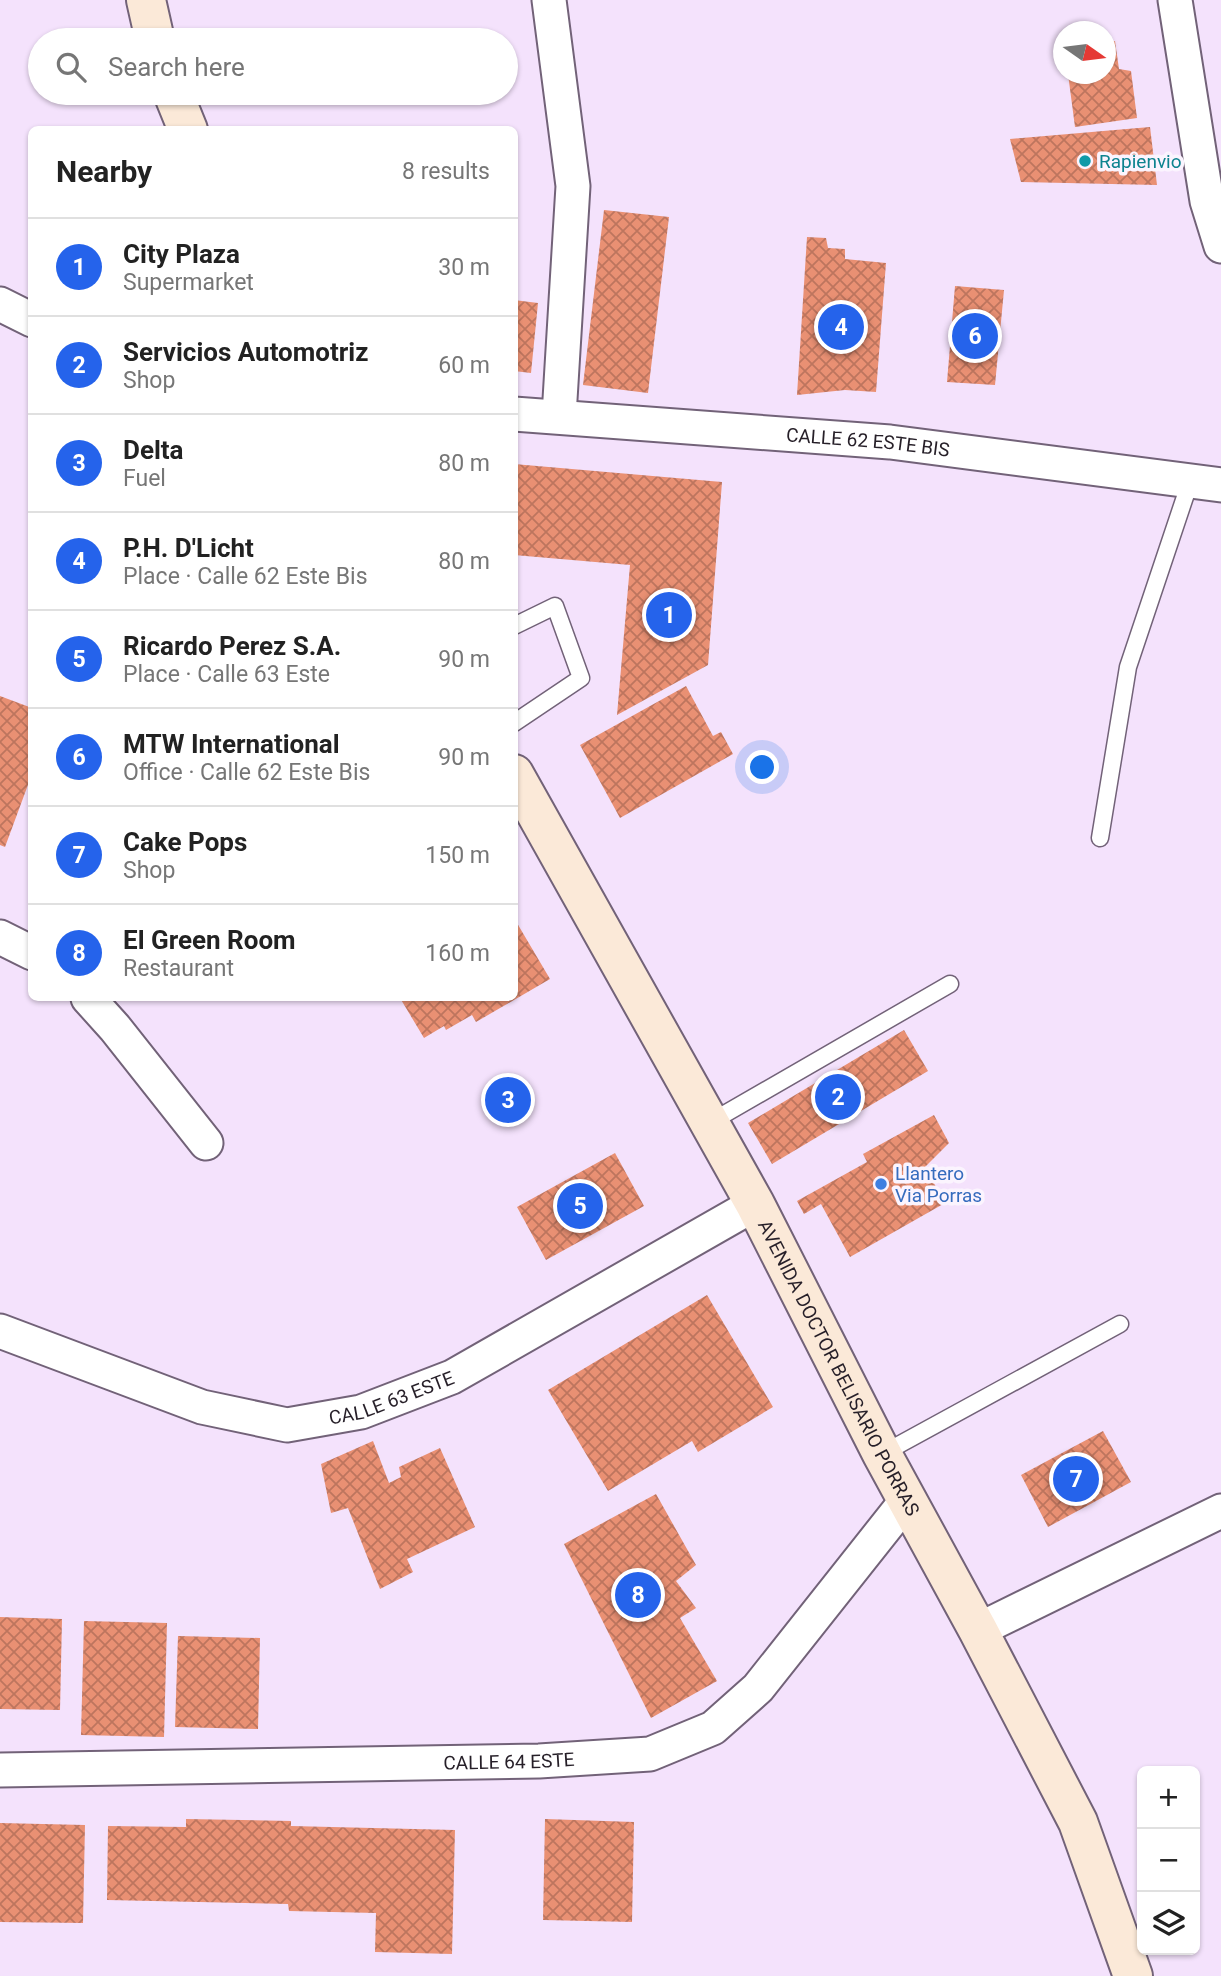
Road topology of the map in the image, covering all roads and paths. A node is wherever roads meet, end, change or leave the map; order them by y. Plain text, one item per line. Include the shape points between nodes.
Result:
1 (146, 0) edge
2 (549, 0) edge
3 (1174, 0) edge
4 (152, 28) edge
5 (178, 105) edge
6 (186, 126) edge
7 (1214, 203) edge
8 (1221, 246) edge
9 (0, 304) edge
10 (28, 318) edge
11 (518, 414) edge
12 (559, 416) junction
13 (1206, 482) edge
14 (518, 624) edge
15 (518, 720) edge
16 (518, 781) edge
17 (1100, 838) dead end
18 (0, 937) edge
19 (28, 951) edge
20 (950, 984) dead end
21 (92, 1001) edge
22 (709, 1123) junction
23 (206, 1143) dead end
24 (755, 1203) junction
25 (1120, 1324) dead end
26 (0, 1331) edge
27 (881, 1454) junction
28 (907, 1500) junction
29 (1221, 1511) edge
30 (978, 1630) junction
31 (0, 1770) edge
32 (1133, 1976) edge

1 - 4 street
2 - 12 street via 573,186
3 - 7 street
5 - 6 street
7 - 8 street
9 - 10 street
11 - 12 street, CALLE 62 ESTE BIS
12 - 13 street, CALLE 62 ESTE BIS via 890,442
13 - 17 lane via 1128,667
14 - 15 lane via 555,606 581,678
16 - 22 street, AVENIDA DOCTOR BELISARIO PORRAS
18 - 19 street
20 - 22 lane
21 - 23 street
22 - 24 street, AVENIDA DOCTOR BELISARIO PORRAS
24 - 26 street, CALLE 63 ESTE via 452,1377 361,1412 287,1425 202,1407
24 - 27 street, AVENIDA DOCTOR BELISARIO PORRAS
25 - 27 lane
27 - 28 street, AVENIDA DOCTOR BELISARIO PORRAS
28 - 30 street, AVENIDA DOCTOR BELISARIO PORRAS
28 - 31 street, CALLE 64 ESTE via 758,1688 713,1728 650,1754 539,1761
29 - 30 street
30 - 32 street, AVENIDA DOCTOR BELISARIO PORRAS via 1078,1822

